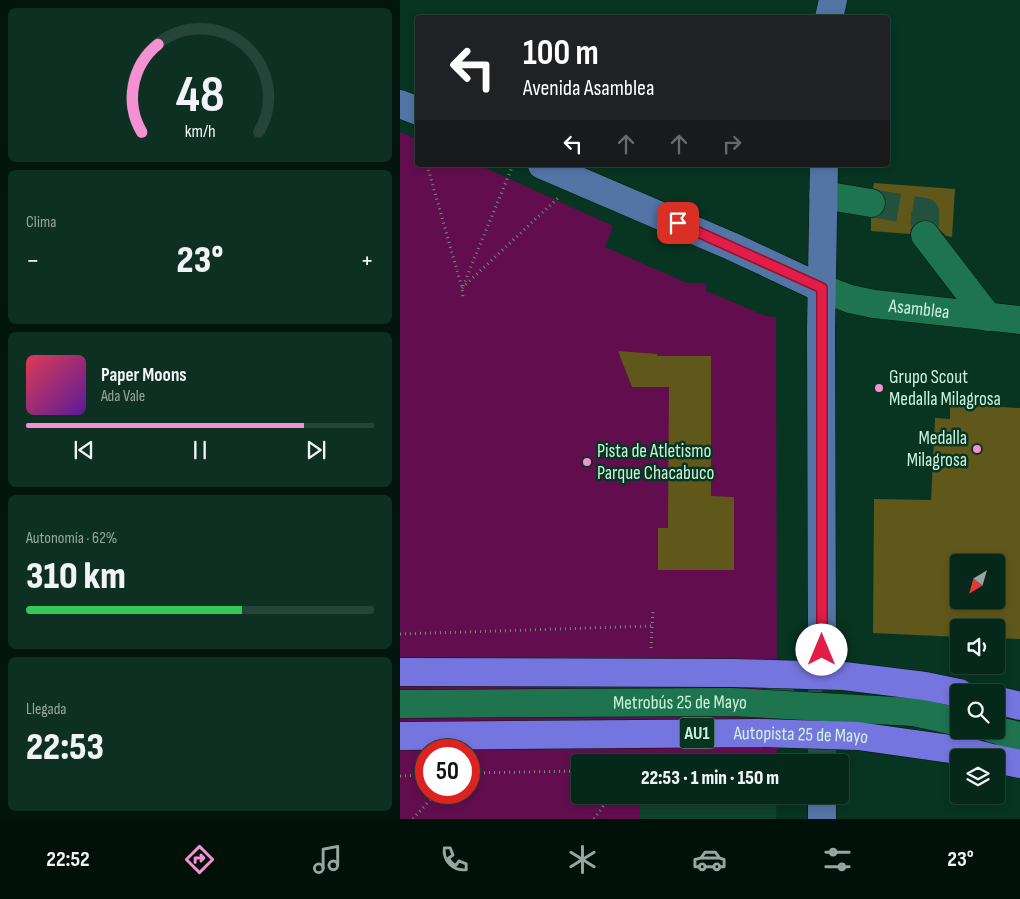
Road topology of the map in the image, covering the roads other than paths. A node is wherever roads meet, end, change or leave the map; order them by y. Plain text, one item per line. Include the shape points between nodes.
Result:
1 (833, 0) edge
2 (830, 15) edge
3 (400, 104) edge
4 (415, 110) edge
5 (547, 167) edge
6 (824, 167) edge
7 (823, 195) junction
8 (871, 203) tunnel mouth
9 (924, 235) tunnel mouth
10 (822, 288) junction
11 (988, 317) junction
12 (1020, 320) edge
13 (822, 650) tunnel mouth
14 (400, 672) edge
15 (950, 691) edge
16 (1005, 702) edge
17 (400, 704) edge
18 (1020, 706) edge
19 (950, 720) edge
20 (1005, 733) edge
21 (400, 736) edge
22 (1020, 736) edge
23 (951, 749) edge
24 (1005, 761) edge
25 (1020, 764) edge
26 (822, 804) edge
27 (822, 819) edge

1 - 2 main road
3 - 4 main road
5 - 10 main road
6 - 7 main road
7 - 8 street
7 - 10 main road
9 - 11 street
10 - 11 street, Asamblea via 874,304
10 - 13 main road
11 - 12 street, Asamblea
14 - 15 highway, bridge via 844,676
16 - 18 highway
17 - 19 street, Metrobús 25 de Mayo, bridge via 732,702 914,712
20 - 22 street
21 - 23 highway, Autopista 25 de Mayo / AU1, bridge via 759,733 858,736
24 - 25 highway
26 - 27 main road

